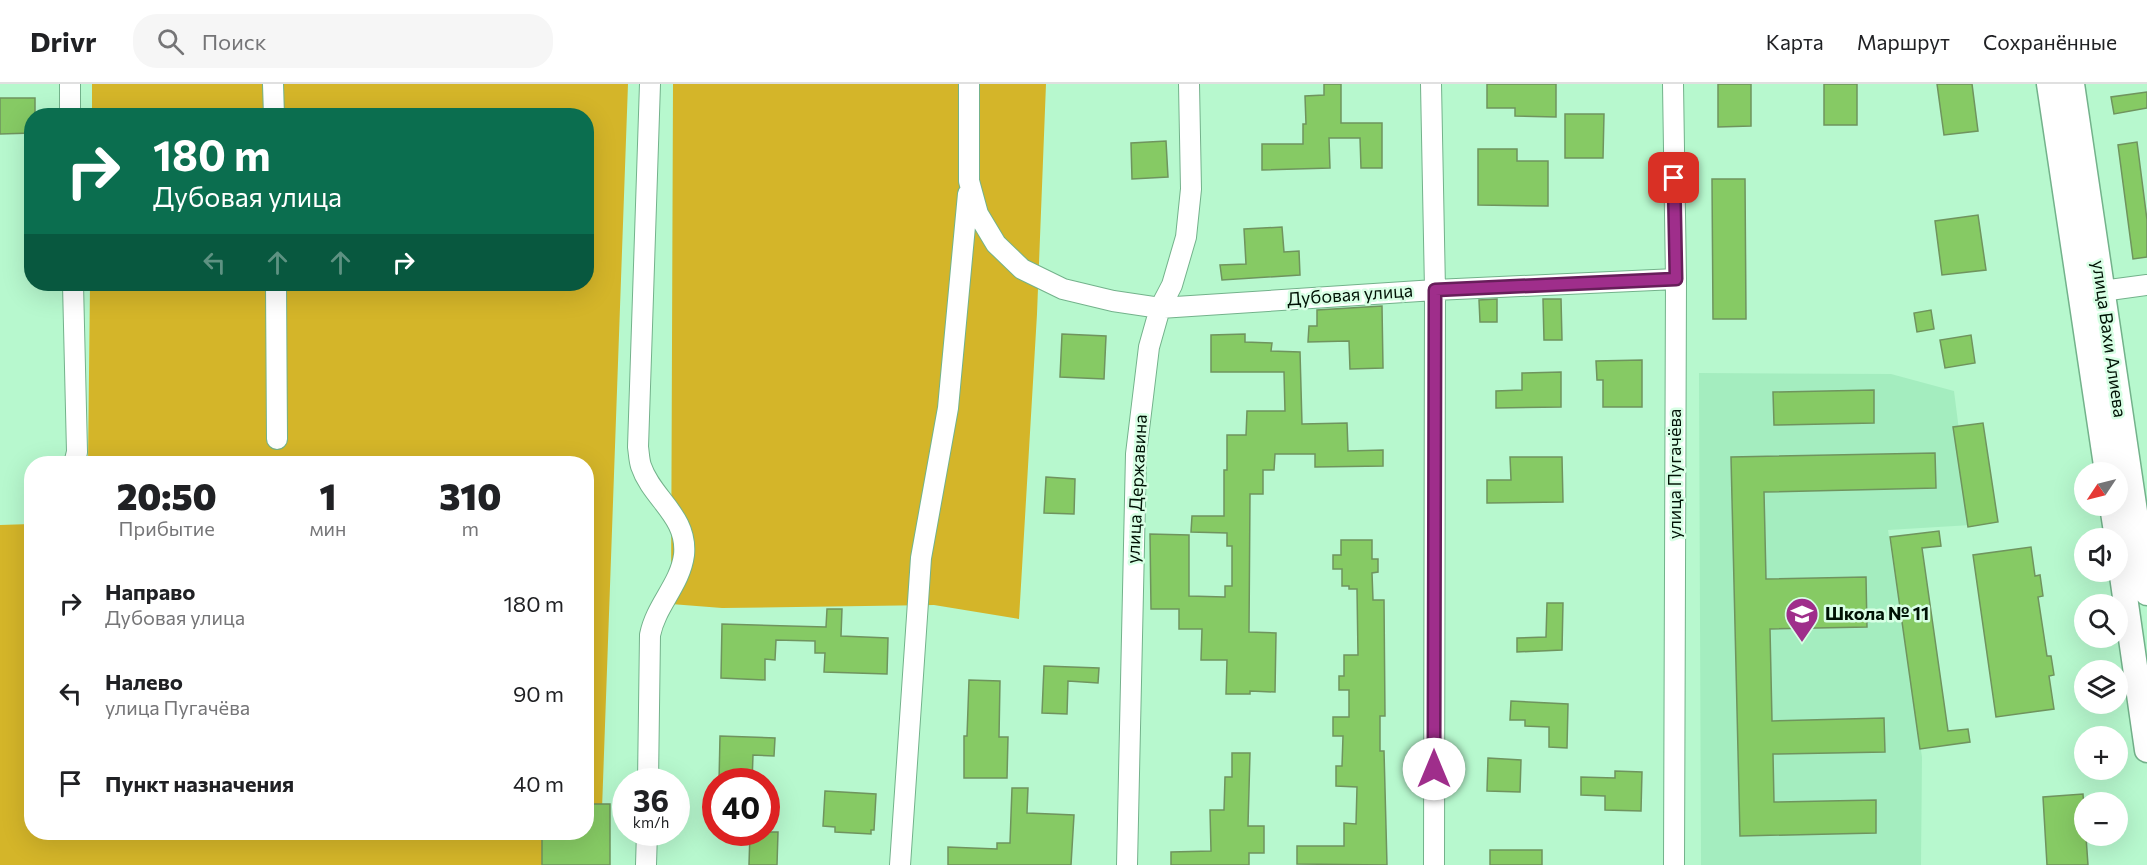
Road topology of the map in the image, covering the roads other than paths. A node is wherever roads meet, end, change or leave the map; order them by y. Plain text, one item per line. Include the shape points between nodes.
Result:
1 (70, 84) edge
2 (273, 84) edge
3 (651, 84) edge
4 (969, 84) edge
5 (1189, 84) edge
6 (1431, 84) edge
7 (1673, 84) edge
8 (2049, 84) edge
9 (2072, 84) edge
10 (70, 108) edge
11 (274, 108) edge
12 (969, 182) junction
13 (1676, 279) junction
14 (2147, 285) edge
15 (1435, 290) junction
16 (73, 291) edge
17 (276, 291) edge
18 (2102, 291) junction
19 (1160, 308) junction
20 (277, 439) dead end
21 (75, 456) edge
22 (2106, 462) edge
23 (2123, 582) edge
24 (2147, 593) edge
25 (2147, 750) edge
26 (648, 768) edge
27 (647, 846) edge
28 (646, 865) edge
29 (900, 865) edge
30 (1128, 865) edge
31 (1434, 865) edge
32 (1674, 865) edge

1 - 10 street
2 - 11 street
3 - 26 street via 638,447 640,465 648,481 681,526 684,537 680,571 656,613 650,635
4 - 12 street
5 - 19 street, улица Державина via 1191,189 1186,237 1172,285
6 - 15 street
7 - 13 street, улица Пугачёва
8 - 22 main road, улица Вахи Алиева
9 - 18 main road, улица Вахи Алиева
12 - 19 street, Дубовая улица via 978,214 996,244 1022,269 1063,289 1113,302
12 - 29 street via 948,408 921,558
13 - 15 street, Дубовая улица
13 - 32 street, улица Пугачёва
14 - 18 street
15 - 19 street, Дубовая улица
15 - 31 street
16 - 21 street
17 - 20 street
18 - 24 main road, улица Вахи Алиева
19 - 30 street, улица Державина via 1149,347 1136,454
23 - 25 main road
27 - 28 street

